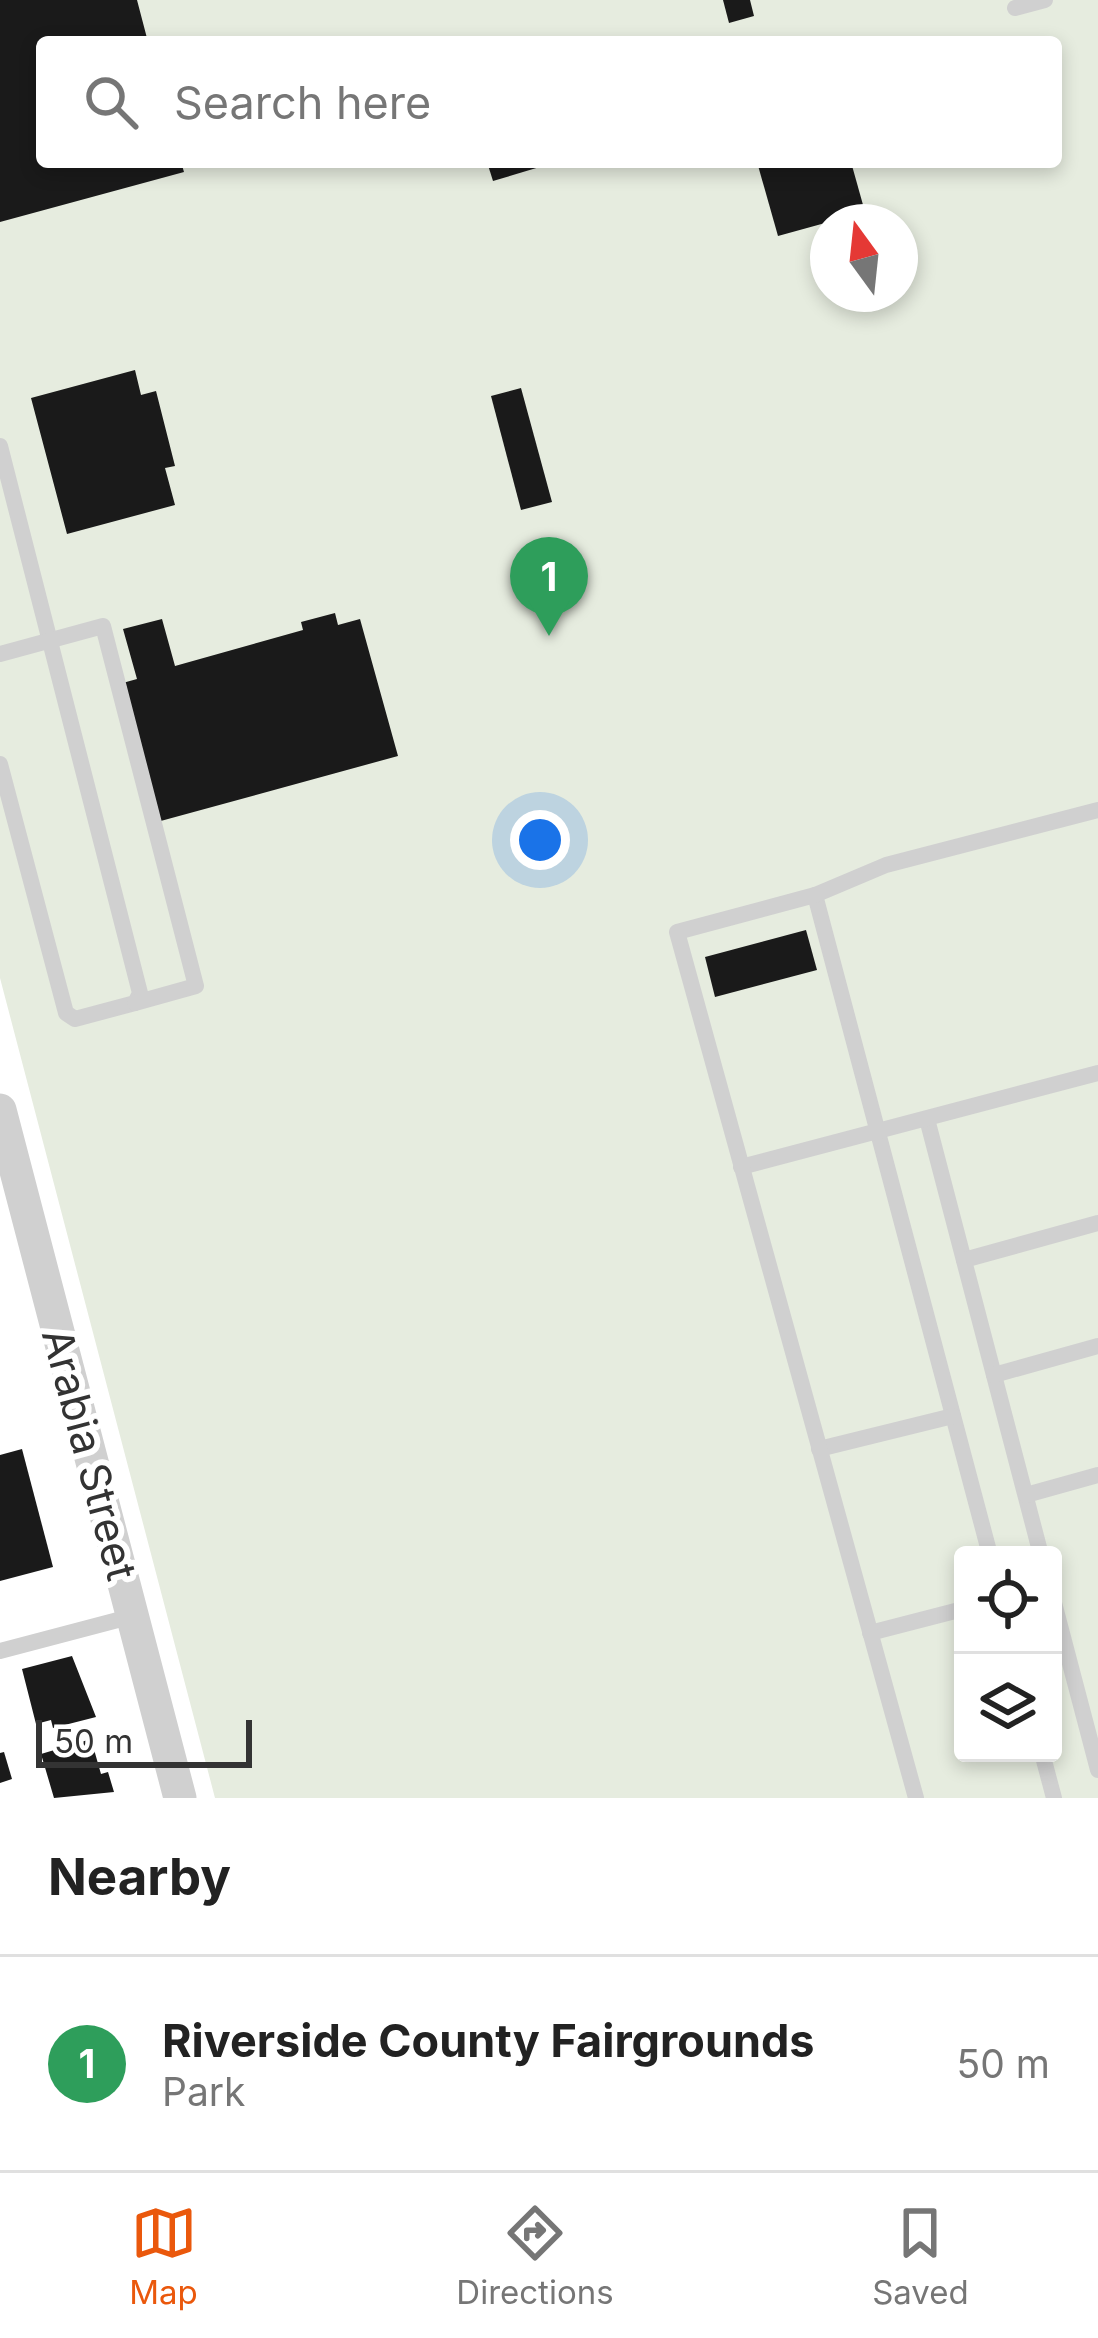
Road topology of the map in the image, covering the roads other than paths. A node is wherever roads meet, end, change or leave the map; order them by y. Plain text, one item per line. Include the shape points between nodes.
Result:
1 (1045, 0) edge
2 (1015, 8) dead end
3 (0, 446) edge
4 (49, 640) junction
5 (0, 654) edge
6 (0, 764) edge
7 (1098, 810) edge
8 (815, 895) junction
9 (135, 1004) junction
10 (1098, 1073) edge
11 (927, 1119) junction
12 (2, 1122) edge
13 (878, 1132) junction
14 (741, 1167) junction
15 (1098, 1223) edge
16 (964, 1260) junction
17 (1098, 1346) edge
18 (994, 1375) junction
19 (953, 1417) junction
20 (819, 1449) junction
21 (1098, 1475) edge
22 (1026, 1495) junction
23 (988, 1546) edge
24 (1039, 1546) edge
25 (954, 1611) edge
26 (133, 1616) junction
27 (870, 1633) junction
28 (1062, 1633) edge
29 (0, 1651) edge
30 (1044, 1762) edge
31 (1098, 1770) edge
32 (180, 1798) edge
33 (916, 1798) edge
34 (1054, 1798) edge

1 - 2 lane
3 - 4 lane
4 - 5 lane
4 - 9 lane via 140,993
4 - 9 lane via 103,626 196,986
6 - 9 lane via 66,1013 75,1019
7 - 8 lane via 886,865
8 - 13 lane
8 - 14 lane via 677,932
10 - 11 lane
11 - 13 lane
11 - 16 lane
12 - 26 street, Arabia Street
13 - 14 lane
13 - 19 lane
14 - 20 lane
15 - 16 lane
16 - 18 lane
17 - 18 lane
18 - 22 lane
19 - 20 lane
19 - 23 lane
20 - 27 lane
21 - 22 lane
22 - 24 lane
25 - 27 lane
26 - 29 lane
26 - 32 street, Arabia Street
27 - 33 lane
28 - 31 lane
30 - 34 lane

